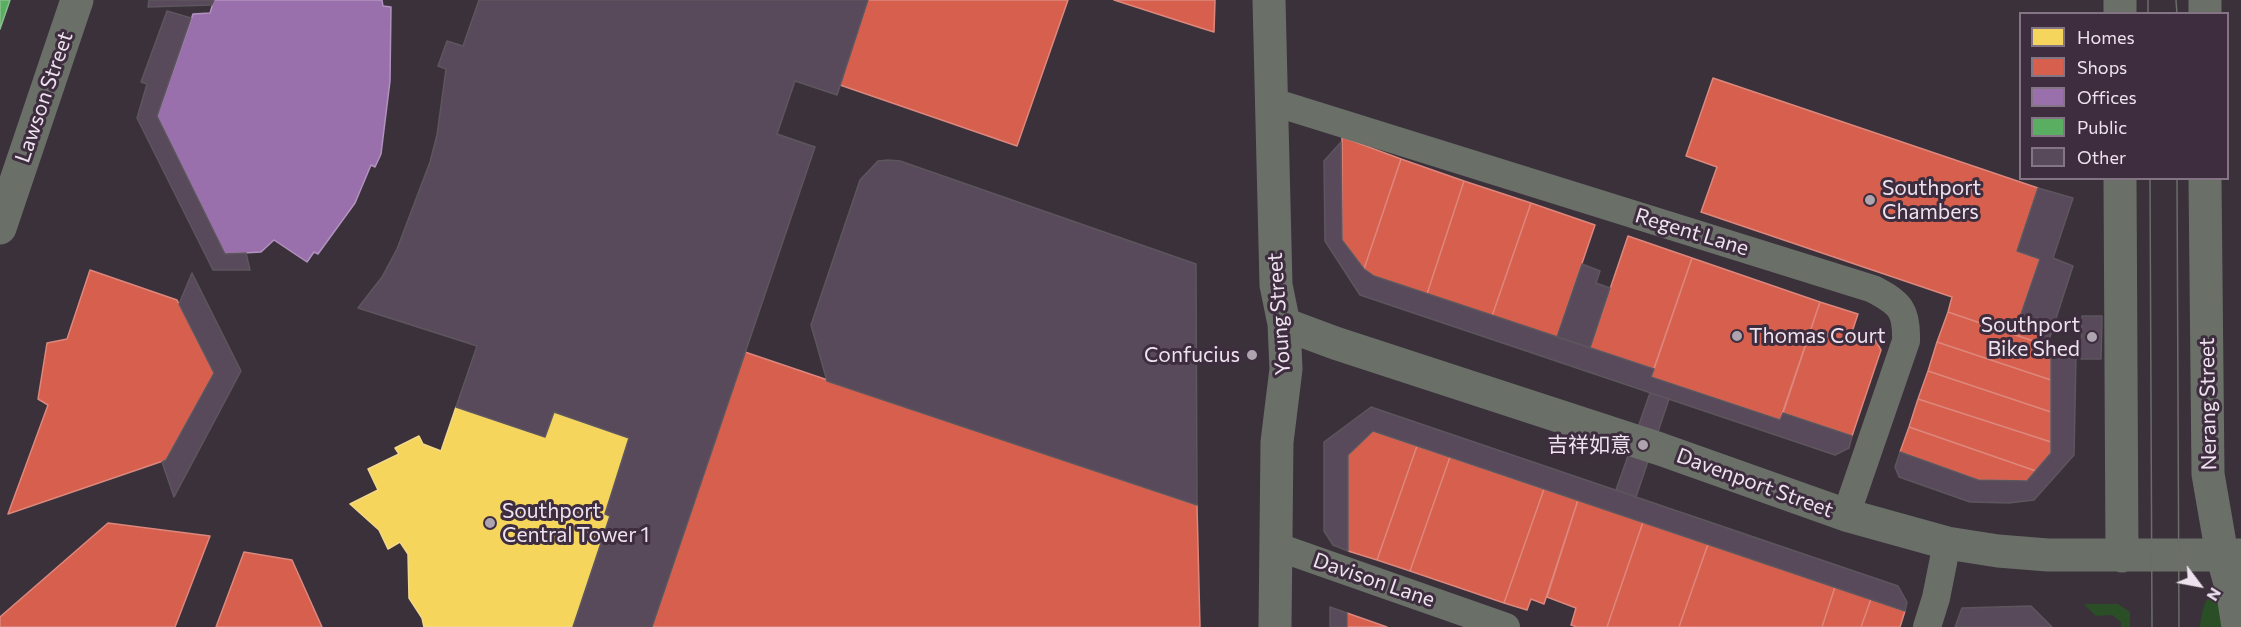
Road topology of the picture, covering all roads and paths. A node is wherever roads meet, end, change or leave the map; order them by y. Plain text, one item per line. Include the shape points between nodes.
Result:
1 (77, 0) edge
2 (1269, 0) edge
3 (1270, 101) junction
4 (2120, 180) edge
5 (2205, 180) edge
6 (0, 228) edge
7 (1284, 324) junction
8 (1846, 515) junction
9 (1947, 543) junction
10 (1275, 546) junction
11 (2232, 555) edge
12 (2122, 556) junction
13 (1275, 627) edge
14 (1506, 627) edge
15 (1927, 627) edge
16 (2238, 627) edge

1 - 6 street, Lawson Street
2 - 3 street, Young Street
3 - 7 street, Young Street via 1276,285
3 - 8 lane, Regent Lane via 1887,296 1900,308 1906,322 1906,341
4 - 12 street
5 - 11 street, Nerang Street via 2208,474
7 - 8 street, Davenport Street
7 - 10 street, Young Street via 1286,369 1277,442
8 - 9 street, Davenport Street
9 - 12 street, Davenport Street via 2038,554
9 - 15 lane
10 - 13 street, Young Street
10 - 14 lane, Davison Lane
11 - 12 street, Davenport Street
11 - 16 street, Nerang Street

